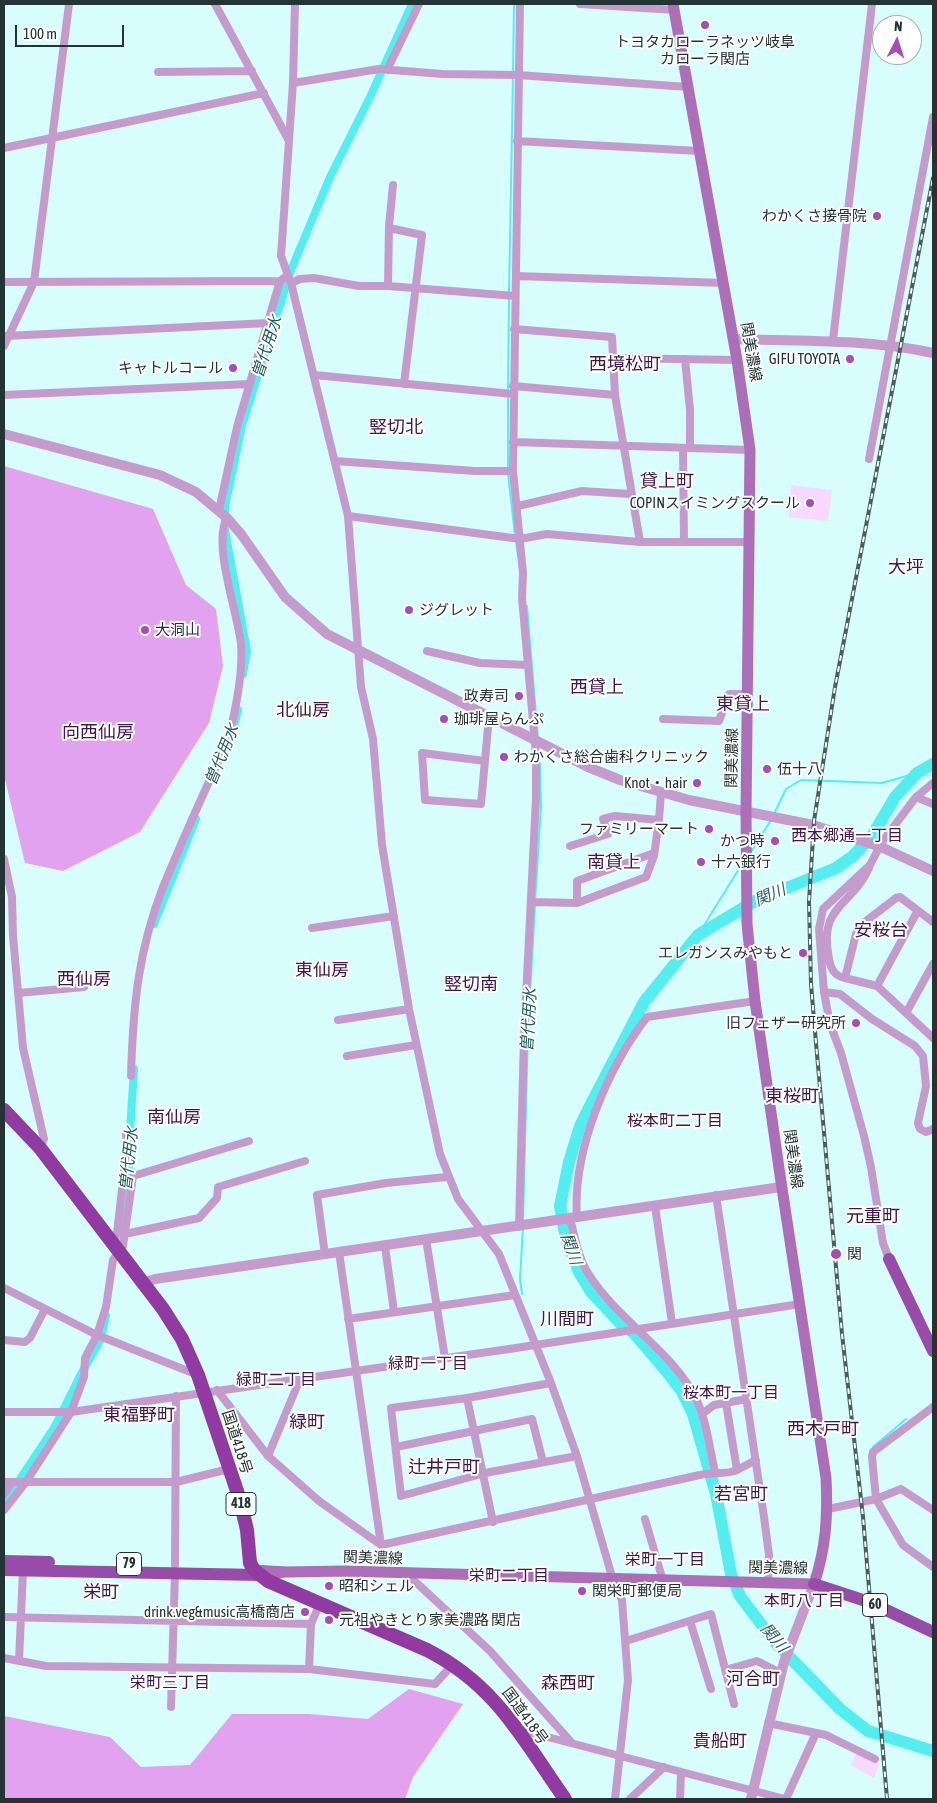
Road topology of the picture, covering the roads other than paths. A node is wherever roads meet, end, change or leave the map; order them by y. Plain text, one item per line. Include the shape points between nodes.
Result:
1 (69, 4) edge
2 (215, 4) edge
3 (295, 4) edge
4 (419, 4) edge
5 (520, 4) edge
6 (580, 4) edge
7 (872, 4) edge
8 (617, 5) edge
9 (674, 7) edge
10 (387, 70) junction
11 (252, 71) junction
12 (158, 72) dead end
13 (518, 75) junction
14 (293, 83) junction
15 (688, 87) junction
16 (264, 92) junction
17 (933, 117) edge
18 (52, 138) junction
19 (288, 139) junction
20 (517, 141) junction
21 (4, 148) edge
22 (699, 150) junction
23 (393, 185) dead end
24 (389, 228) junction
25 (287, 275) junction
26 (516, 276) junction
27 (280, 281) junction
28 (4, 282) edge
29 (34, 282) junction
30 (291, 283) junction
31 (724, 283) junction
32 (388, 286) junction
33 (416, 288) junction
34 (515, 296) junction
35 (268, 323) junction
36 (514, 329) junction
37 (6, 336) edge
38 (733, 339) junction
39 (832, 340) junction
40 (890, 345) junction
41 (4, 346) edge
42 (933, 353) edge
43 (614, 358) junction
44 (685, 359) junction
45 (737, 360) junction
46 (314, 375) junction
47 (250, 384) junction
48 (404, 384) junction
49 (513, 390) junction
50 (4, 395) edge
51 (615, 395) junction
52 (4, 434) edge
53 (513, 442) junction
54 (622, 445) junction
55 (686, 448) junction
56 (750, 450) junction
57 (869, 459) dead end
58 (335, 461) junction
59 (513, 470) junction
60 (631, 494) junction
61 (518, 506) junction
62 (219, 510) junction
63 (348, 516) junction
64 (227, 518) junction
65 (520, 539) junction
66 (640, 542) junction
67 (684, 542) junction
68 (749, 542) junction
69 (358, 651) junction
70 (427, 651) dead end
71 (528, 665) junction
72 (747, 694) junction
73 (489, 717) junction
74 (663, 719) dead end
75 (533, 740) junction
76 (485, 761) junction
77 (933, 784) edge
78 (661, 793) junction
79 (916, 797) junction
80 (933, 804) edge
81 (746, 812) junction
82 (660, 820) junction
83 (570, 846) dead end
84 (880, 847) junction
85 (654, 853) junction
86 (4, 859) edge
87 (870, 865) junction
88 (933, 871) edge
89 (532, 902) junction
90 (577, 903) junction
91 (917, 912) junction
92 (394, 916) junction
93 (933, 922) edge
94 (312, 928) dead end
95 (933, 964) edge
96 (845, 978) junction
97 (930, 980) edge
98 (877, 986) junction
99 (84, 987) dead end
100 (824, 992) junction
101 (18, 993) junction
102 (755, 1001) junction
103 (409, 1008) junction
104 (906, 1013) junction
105 (338, 1020) dead end
106 (933, 1038) edge
107 (416, 1045) junction
108 (346, 1056) dead end
109 (131, 1076) dead end
110 (4, 1110) edge
111 (933, 1129) edge
112 (126, 1134) dead end
113 (249, 1141) dead end
114 (40, 1148) junction
115 (305, 1161) dead end
116 (448, 1177) junction
117 (781, 1187) junction
118 (716, 1195) junction
119 (655, 1206) junction
120 (574, 1218) junction
121 (519, 1227) junction
122 (481, 1232) junction
123 (125, 1234) junction
124 (426, 1239) junction
125 (385, 1246) junction
126 (115, 1248) junction
127 (339, 1252) junction
128 (325, 1254) junction
129 (889, 1259) joint
130 (143, 1283) junction
131 (4, 1288) edge
132 (516, 1295) junction
133 (800, 1304) junction
134 (437, 1306) junction
135 (45, 1309) junction
136 (394, 1312) junction
137 (735, 1314) junction
138 (348, 1319) junction
139 (672, 1323) junction
140 (635, 1329) junction
141 (97, 1335) junction
142 (4, 1340) edge
143 (536, 1344) junction
144 (933, 1351) edge
145 (445, 1358) junction
146 (355, 1372) junction
147 (198, 1375) junction
148 (300, 1379) junction
149 (552, 1382) junction
150 (210, 1391) junction
151 (176, 1396) junction
152 (468, 1398) junction
153 (747, 1399) junction
154 (726, 1403) junction
155 (933, 1407) edge
156 (4, 1412) edge
157 (71, 1412) junction
158 (702, 1414) junction
159 (475, 1430) junction
160 (396, 1447) junction
161 (268, 1456) junction
162 (578, 1456) junction
163 (756, 1460) junction
164 (543, 1462) junction
165 (229, 1469) junction
166 (738, 1470) junction
167 (716, 1472) junction
168 (485, 1473) junction
169 (8, 1482) edge
170 (26, 1482) junction
171 (176, 1482) junction
172 (4, 1494) edge
173 (591, 1499) junction
174 (876, 1499) junction
175 (828, 1509) junction
176 (4, 1510) edge
177 (933, 1510) edge
178 (644, 1519) dead end
179 (494, 1522) junction
180 (381, 1546) junction
181 (4, 1561) edge
182 (933, 1568) edge
183 (174, 1569) junction
184 (4, 1570) edge
185 (22, 1570) junction
186 (256, 1573) junction
187 (407, 1574) junction
188 (613, 1580) junction
189 (663, 1581) junction
190 (768, 1583) junction
191 (814, 1584) junction
192 (320, 1603) junction
193 (4, 1617) edge
194 (21, 1618) junction
195 (173, 1621) junction
196 (690, 1621) junction
197 (311, 1624) junction
198 (933, 1632) edge
199 (626, 1641) junction
200 (4, 1658) edge
201 (19, 1661) junction
202 (453, 1663) junction
203 (172, 1668) junction
204 (309, 1669) junction
205 (725, 1670) junction
206 (781, 1673) junction
207 (711, 1689) dead end
208 (734, 1704) dead end
209 (170, 1707) dead end
210 (768, 1723) junction
211 (515, 1728) junction
212 (816, 1732) junction
213 (571, 1742) junction
214 (620, 1755) junction
215 (875, 1760) dead end
216 (664, 1767) junction
217 (681, 1772) junction
218 (752, 1795) edge
219 (564, 1799) edge
220 (615, 1799) edge
221 (630, 1799) edge
222 (680, 1799) edge
223 (785, 1799) edge

1 - 18 street
2 - 11 street
3 - 14 street
4 - 10 street
5 - 13 street
6 - 8 street
7 - 39 street
8 - 9 street
9 - 15 main road, 関美濃線
10 - 13 street
10 - 14 street
11 - 12 street
11 - 16 street
13 - 15 street
13 - 20 street
14 - 19 street
15 - 22 main road, 関美濃線
16 - 18 street
16 - 19 street
17 - 40 street
18 - 21 street
18 - 29 street
19 - 25 street via 281,256
20 - 22 street
20 - 26 street
22 - 31 main road, 関美濃線
23 - 24 street
24 - 32 street
24 - 33 street via 422,235
25 - 27 street
25 - 30 street
26 - 31 street
26 - 34 street
27 - 29 street
27 - 35 street
28 - 29 street
29 - 37 street
30 - 32 street via 314,278 359,286
30 - 46 street
31 - 38 main road, 関美濃線
32 - 33 street
33 - 34 street
33 - 48 street
34 - 36 street
35 - 37 street
35 - 47 street
36 - 43 street via 612,337
36 - 49 street
37 - 41 street
38 - 39 street
38 - 45 main road, 関美濃線
39 - 40 street
40 - 42 street
40 - 57 street
43 - 44 street
43 - 51 street
44 - 45 street
44 - 55 street via 690,410
45 - 56 main road, 関美濃線
46 - 48 street
46 - 58 street
47 - 50 street
47 - 62 street via 237,426
48 - 49 street
49 - 51 street
49 - 53 street
51 - 54 street
52 - 62 street via 160,475 196,492
53 - 54 street
53 - 59 street
54 - 55 street
54 - 60 street
55 - 56 street
55 - 67 street
56 - 68 main road, 関美濃線
58 - 59 street via 475,471
58 - 63 street
59 - 61 street
60 - 61 street via 582,491
60 - 66 street
61 - 65 street
62 - 64 street
63 - 65 street
63 - 69 street
64 - 69 street via 285,597 326,634
64 - 109 street via 222,526 224,563 241,660 233,721 222,754 163,887 140,958
65 - 66 street via 547,534
65 - 71 street
66 - 67 street
67 - 68 street
68 - 72 main road, 関美濃線
69 - 73 street
69 - 92 street via 361,687 373,739 382,845
70 - 71 street via 480,663
71 - 75 street
72 - 74 street via 729,694 719,721
72 - 81 main road, 関美濃線
73 - 75 street
73 - 76 street
75 - 78 street via 620,780
75 - 89 street via 536,799
76 - 76 street via 481,804 426,800 422,753
77 - 79 street
78 - 81 street
78 - 82 street
79 - 80 street
79 - 84 street
81 - 84 street via 813,825
81 - 102 main road, 関美濃線 via 746,897
82 - 83 street via 615,816 604,819 608,834
82 - 85 street
84 - 87 street
84 - 88 street
85 - 90 street via 646,877
85 - 90 street via 578,881
86 - 101 street via 12,897
87 - 96 street via 864,878 829,918 826,945 829,962 832,970
87 - 100 street via 823,909 819,929
89 - 90 street
89 - 121 street via 524,1037
91 - 93 street
91 - 96 street via 900,897 861,925
91 - 98 street
92 - 94 street
92 - 103 street
95 - 97 street
96 - 98 street
97 - 104 street
98 - 104 street
99 - 101 street
100 - 111 street via 840,994 915,1046 923,1056 926,1086 918,1123 920,1130
100 - 129 street via 830,1024 864,1136 883,1243
101 - 114 street via 23,1048 44,1139
102 - 117 main road, 関美濃線
102 - 120 street via 647,1016 617,1066 582,1150 576,1179
103 - 105 street
103 - 107 street
104 - 106 street
107 - 108 street
107 - 116 street
110 - 114 highway, 国道418号 / 418
112 - 126 street
113 - 123 street via 133,1176
114 - 126 highway, 国道418号 / 418
115 - 123 street via 218,1187 217,1198 199,1218
116 - 122 street via 458,1199
116 - 128 street via 386,1183 318,1195
117 - 118 street
117 - 133 main road, 関美濃線
118 - 119 street
118 - 137 street
119 - 120 street
119 - 139 street
120 - 121 street
120 - 140 street via 587,1272
121 - 122 street
122 - 124 street
122 - 132 street via 499,1254
123 - 126 street via 123,1246
124 - 125 street
124 - 134 street
125 - 127 street
125 - 136 street
126 - 130 highway, 国道418号 / 418
126 - 141 street via 106,1307
127 - 128 street
127 - 138 street
128 - 130 street
129 - 144 main road
130 - 147 highway, 国道418号 / 418 via 182,1339
131 - 135 street
132 - 134 street
132 - 143 street
133 - 137 street
133 - 175 main road, 関美濃線
134 - 136 street
134 - 145 street
135 - 141 street
135 - 142 street via 25,1342
136 - 138 street
137 - 139 street
137 - 153 street
138 - 146 street
139 - 140 street
140 - 143 street
140 - 158 street via 679,1372 693,1392
141 - 147 street
141 - 157 street via 85,1358 84,1377
143 - 145 street
143 - 149 street
145 - 146 street
146 - 148 street
146 - 180 street
147 - 150 highway, 国道418号 / 418
148 - 150 street
148 - 161 street
149 - 152 street
149 - 162 street
150 - 151 street
150 - 161 street
150 - 165 highway, 国道418号 / 418
151 - 157 street
151 - 171 street
152 - 159 street
152 - 160 street via 391,1408
153 - 154 street
153 - 163 street
154 - 158 street via 714,1405
154 - 166 street
155 - 174 street via 873,1452
156 - 157 street
157 - 170 street
158 - 167 street
159 - 160 street
159 - 164 street via 532,1419
159 - 168 street
160 - 168 street via 401,1496
161 - 180 street via 319,1501
162 - 164 street
162 - 173 street
163 - 166 street
163 - 190 street via 769,1556
164 - 168 street
165 - 171 street
165 - 186 highway, 国道418号 / 418 via 247,1530 250,1563
166 - 167 street
167 - 173 street
168 - 179 street
169 - 170 street
169 - 172 street
170 - 171 street
170 - 176 street
171 - 183 street
173 - 179 street
173 - 188 street
174 - 175 street
174 - 177 street via 901,1489
174 - 182 street via 903,1545
175 - 191 main road, 関美濃線 via 824,1557
178 - 189 street
179 - 180 street
181 - 183 main road, 79
183 - 185 main road, 79
183 - 186 main road, 79
183 - 195 street
184 - 185 main road, 79
185 - 194 street
186 - 187 main road, 関美濃線
186 - 192 highway, 国道418号
187 - 188 main road, 関美濃線
187 - 213 street via 490,1651
188 - 189 main road, 関美濃線
188 - 199 street via 622,1600
189 - 190 main road, 関美濃線
190 - 191 main road, 関美濃線
191 - 198 main road, 60 via 869,1602
191 - 206 street
192 - 197 street
192 - 202 highway, 国道418号
193 - 194 street
194 - 195 street
194 - 201 street
195 - 197 street
195 - 203 street
196 - 199 street
196 - 205 street via 710,1614
196 - 207 street
197 - 204 street
199 - 214 street via 628,1680
200 - 201 street
201 - 203 street via 46,1666
202 - 204 street via 435,1684
202 - 211 highway, 国道418号 via 478,1682
203 - 204 street
203 - 209 street
205 - 206 street via 757,1661
205 - 208 street
206 - 210 street
210 - 212 street
210 - 218 street
211 - 213 street
211 - 219 highway, 国道418号
212 - 215 street via 840,1740
212 - 223 street
213 - 214 street
214 - 216 street
214 - 220 street
216 - 217 street
216 - 221 street
217 - 218 street
217 - 222 street
218 - 223 street

